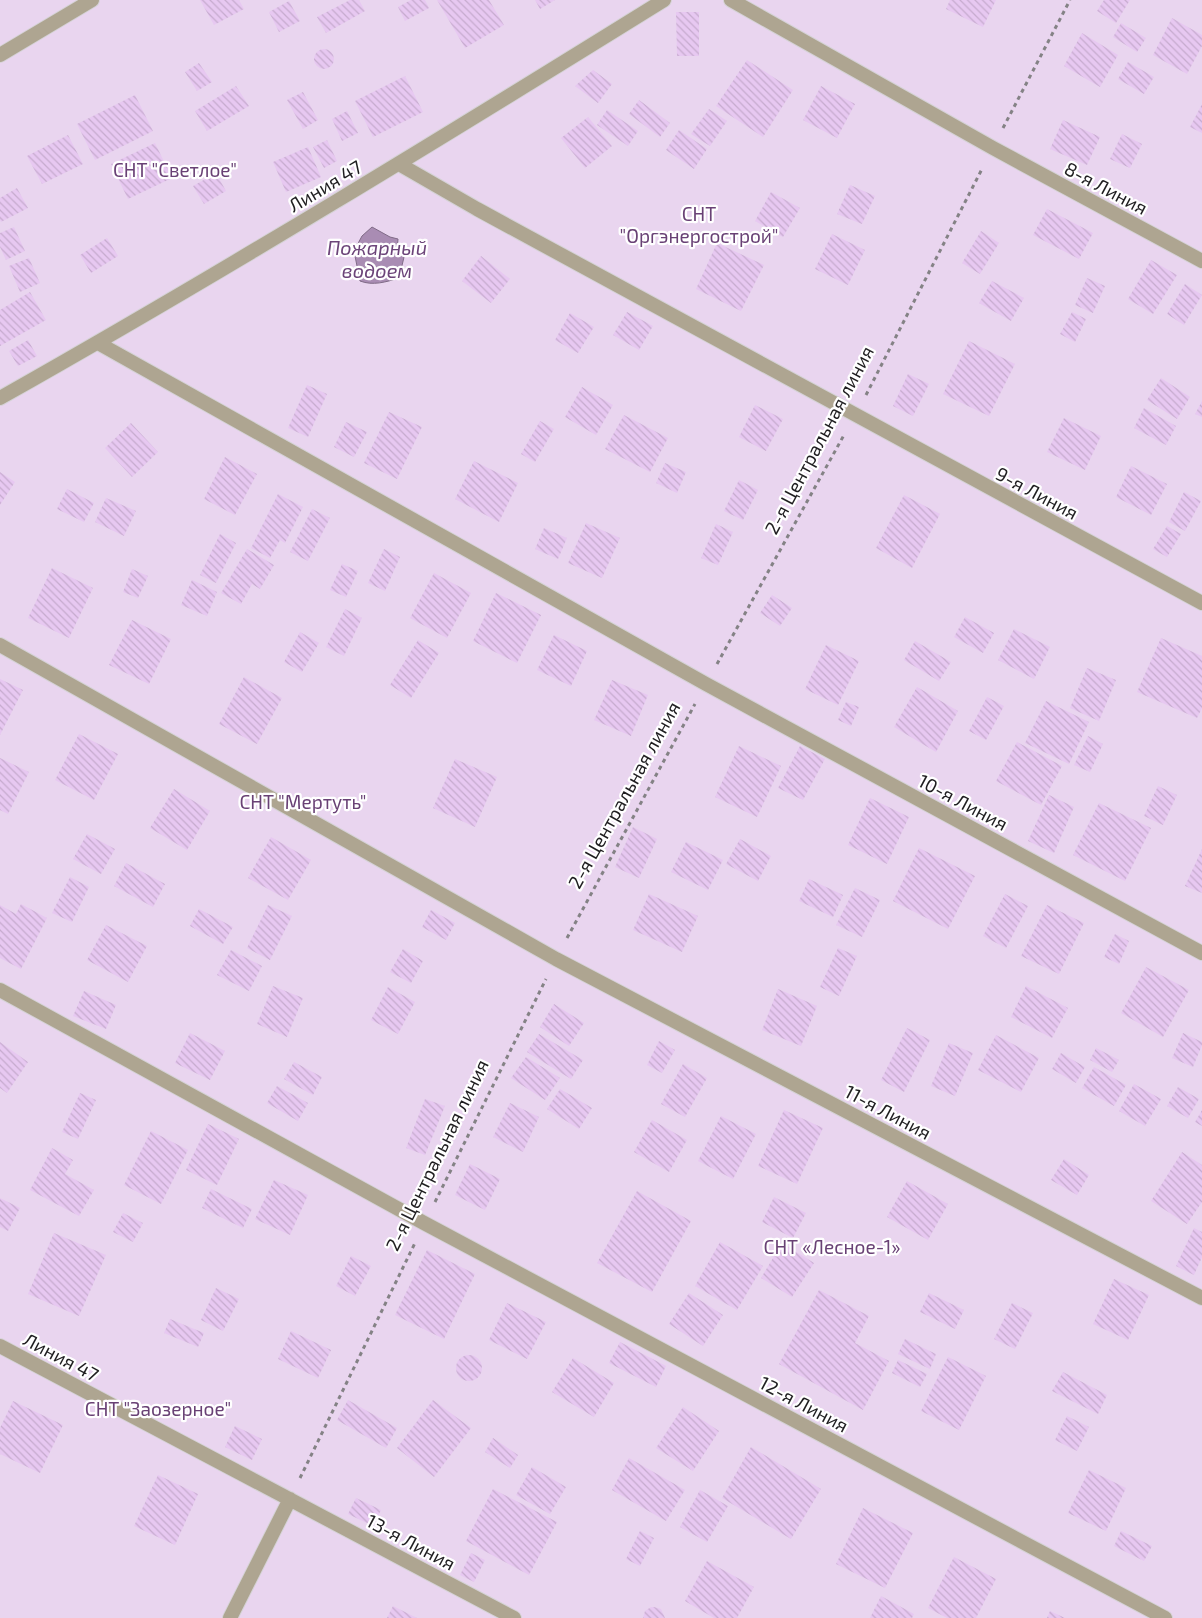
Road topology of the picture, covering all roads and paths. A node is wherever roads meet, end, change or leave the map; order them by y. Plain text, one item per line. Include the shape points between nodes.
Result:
1 (92, 0) edge
2 (664, 0) edge
3 (731, 0) edge
4 (1070, 0) edge
5 (0, 55) edge
6 (993, 148) junction
7 (399, 164) junction
8 (1202, 261) edge
9 (98, 343) junction
10 (0, 398) edge
11 (855, 415) junction
12 (1202, 603) edge
13 (0, 645) edge
14 (706, 684) junction
15 (1202, 953) edge
16 (556, 959) junction
17 (0, 990) edge
18 (424, 1223) junction
19 (1202, 1298) edge
20 (0, 1346) edge
21 (290, 1499) junction
22 (230, 1618) edge
23 (514, 1618) edge
24 (1165, 1618) edge

1 - 5 street
2 - 7 street, Линия 47
3 - 6 street, 8-я Линия
4 - 6 path, 2-я Центральная линия
6 - 8 street, 8-я Линия
6 - 11 path, 2-я Центральная линия
7 - 9 street, Линия 47
7 - 11 street, 9-я Линия
9 - 10 street, Линия 47
9 - 14 street, 10-я Линия
11 - 12 street, 9-я Линия
11 - 14 path, 2-я Центральная линия
13 - 16 street, 11-я Линия
14 - 15 street, 10-я Линия
14 - 16 path, 2-я Центральная линия
16 - 18 path, 2-я Центральная линия
16 - 19 street, 11-я Линия
17 - 18 street, 12-я Линия
18 - 21 path, 2-я Центральная линия
18 - 24 street, 12-я Линия
20 - 21 street, Линия 47
21 - 22 street
21 - 23 street, 13-я Линия

